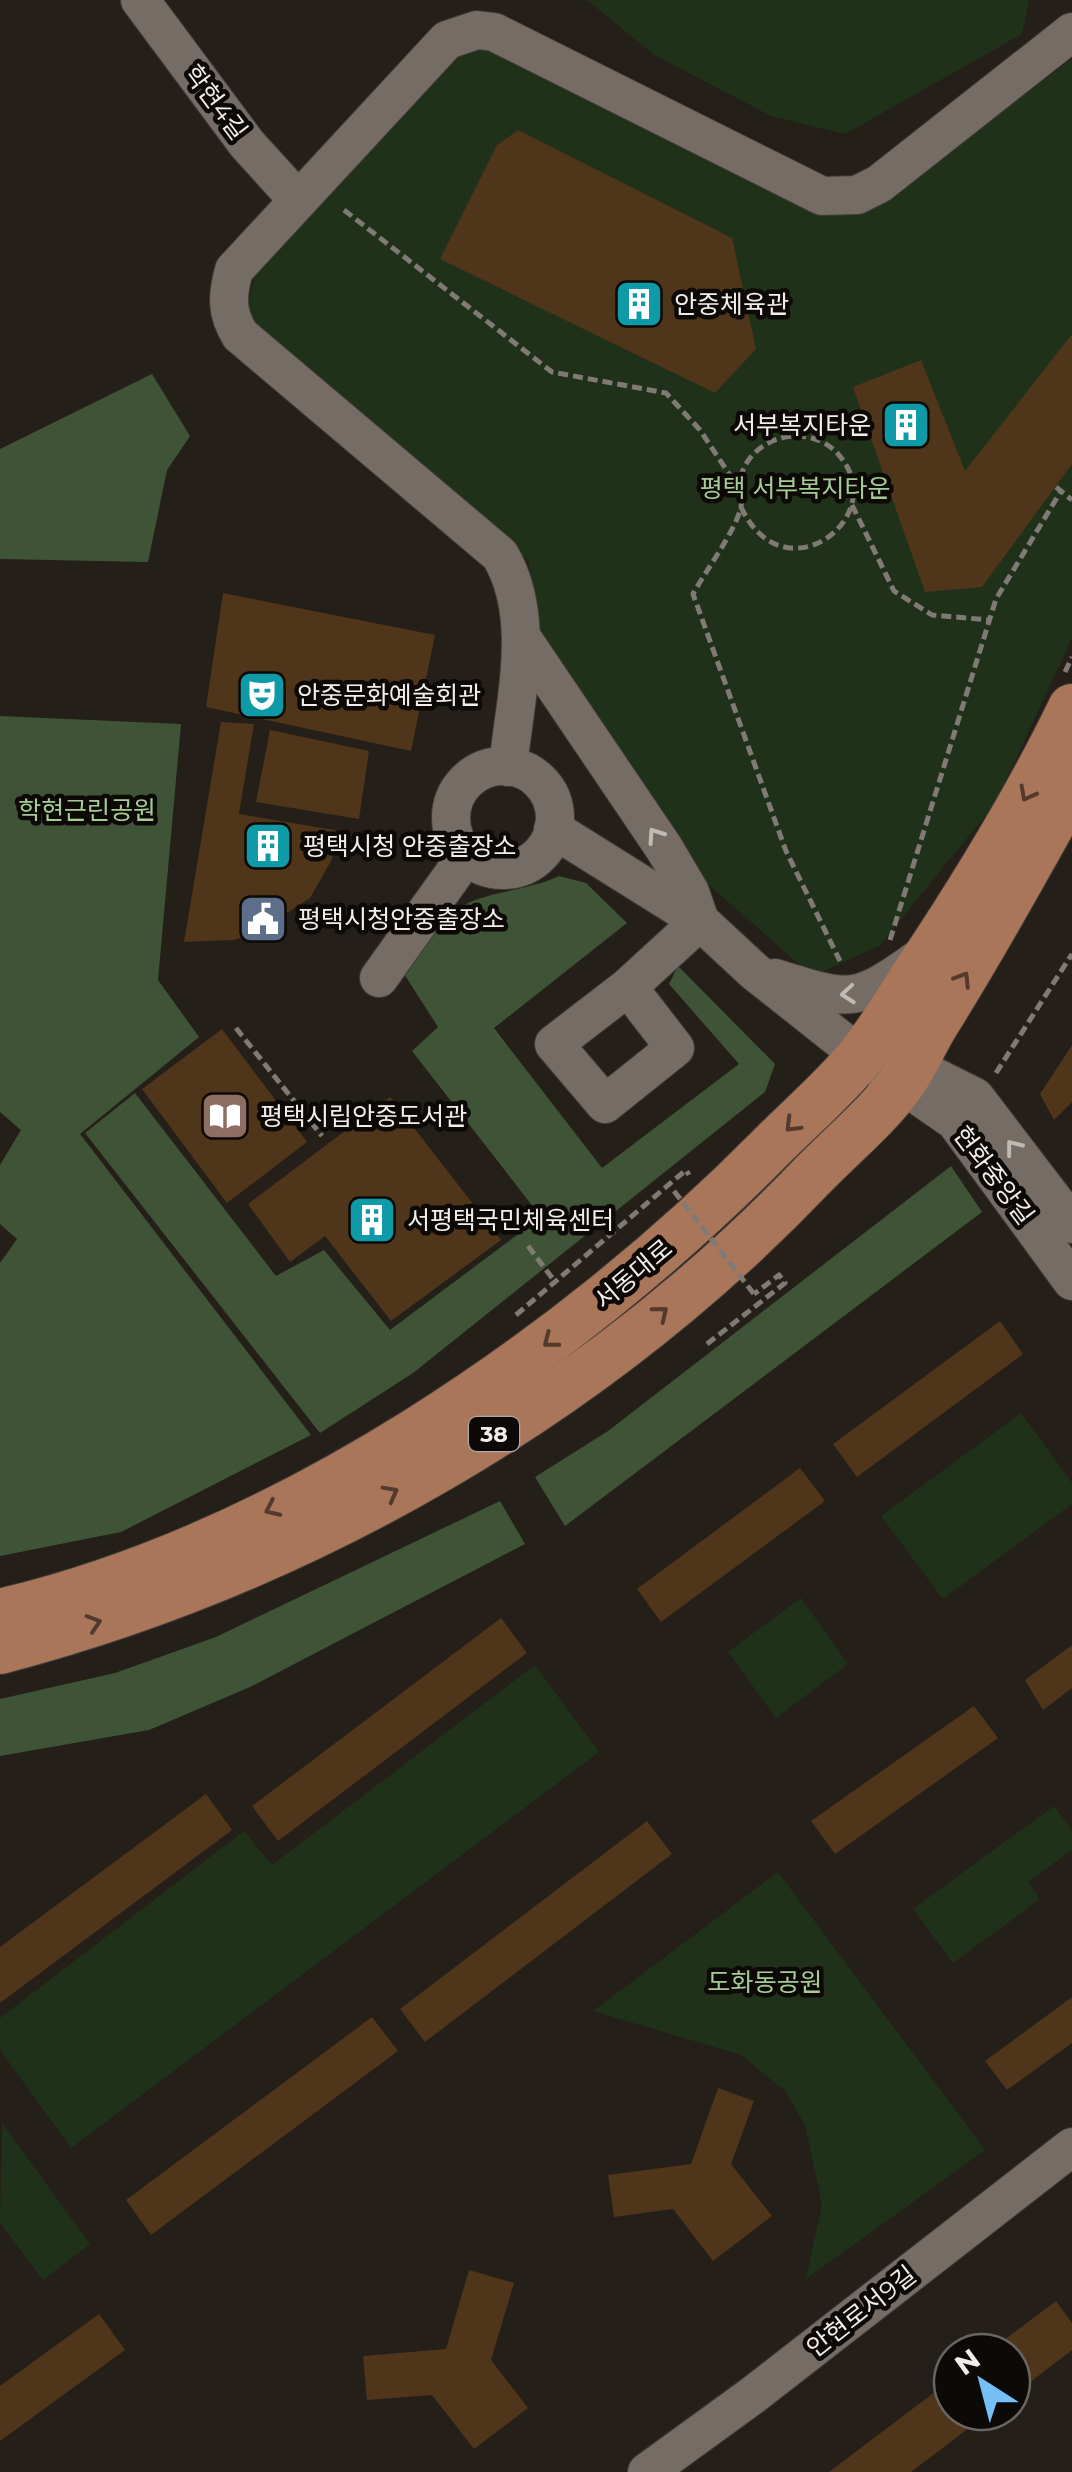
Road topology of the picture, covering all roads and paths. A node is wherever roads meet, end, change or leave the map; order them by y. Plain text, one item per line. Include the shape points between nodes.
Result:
1 (140, 0) edge
2 (1072, 32) edge
3 (298, 200) junction
4 (344, 210) dead end
5 (738, 489) junction
6 (1072, 500) edge
7 (852, 505) junction
8 (740, 508) junction
9 (990, 620) junction
10 (522, 638) junction
11 (1072, 708) edge
12 (508, 767) junction
13 (1072, 786) edge
14 (553, 830) junction
15 (467, 855) junction
16 (700, 921) junction
17 (910, 949) junction
18 (1072, 954) edge
19 (755, 972) junction
20 (846, 973) dead end
21 (379, 978) dead end
22 (628, 987) dead end
23 (236, 1028) dead end
24 (861, 1056) junction
25 (907, 1072) junction
26 (974, 1098) junction
27 (322, 1136) dead end
28 (686, 1170) dead end
29 (674, 1191) dead end
30 (1072, 1224) edge
31 (528, 1246) dead end
32 (553, 1279) junction
33 (1072, 1280) edge
34 (510, 1321) dead end
35 (708, 1344) dead end
36 (0, 1613) edge
37 (0, 1650) edge
38 (1072, 2147) edge
39 (647, 2472) edge

1 - 3 street, 학현4길 via 247,144
2 - 3 street via 857,196 822,196 494,32 464,33 446,40
3 - 10 street via 234,270 229,318 240,335 500,555 515,580
4 - 5 path via 552,372 666,393
5 - 7 path via 753,454 786,436 804,435 838,452 848,468
5 - 8 path
6 - 9 path via 1058,489
7 - 8 path via 832,537 797,550 762,538
7 - 9 path via 894,592 932,615
8 - 20 path via 693,594 786,851
9 - 17 path
10 - 12 street
16 -> 10 street via 664,848
11 -> 17 main road, 서동대로 / 38 via 995,856
12 - 14 street via 535,776 547,789
12 - 15 street via 484,770 458,793 452,827
25 -> 13 main road, 서동대로 / 38
14 - 15 street via 541,853 513,869 480,865
14 - 16 street
15 - 21 street
16 - 19 street
16 - 22 street
17 -> 19 street via 880,986 852,998
17 - 24 main road, 서동대로 / 38
18 - 26 path via 1011,1056
19 - 24 street
23 - 27 path
24 - 25 street
24 -> 36 main road, 서동대로 / 38 via 646,1265 531,1356 414,1434 152,1566
25 - 26 street
25 - 33 street, 현화중앙길 via 955,1121
37 -> 25 main road, 서동대로 / 38 via 174,1597 454,1460 580,1378 711,1274
30 -> 26 street
28 - 32 path
29 - 35 path, bridge via 754,1294 778,1274 785,1283
31 - 32 path
32 - 34 path
38 - 39 street, 안현로서9길

